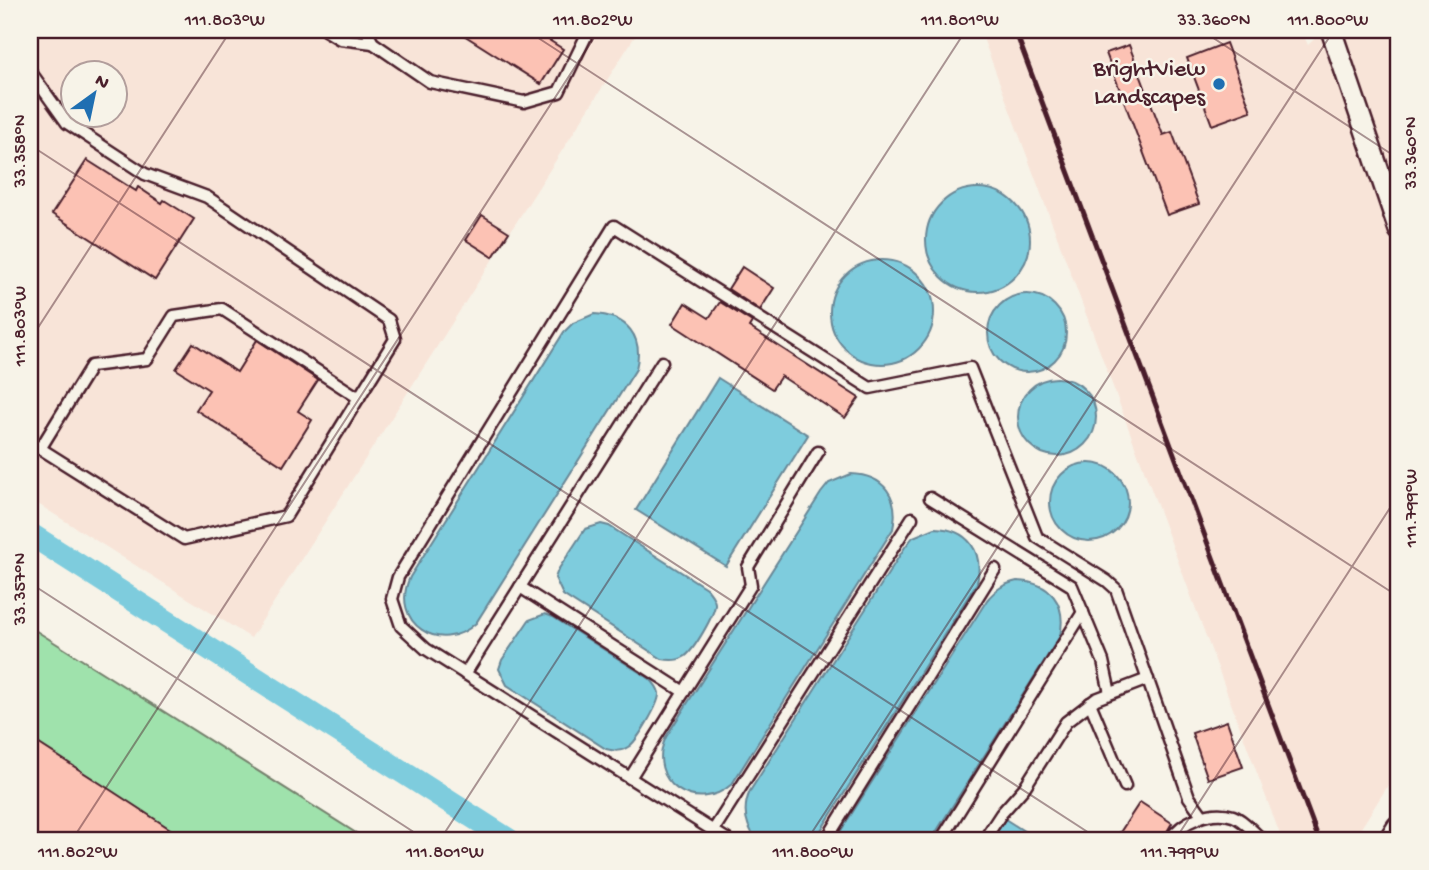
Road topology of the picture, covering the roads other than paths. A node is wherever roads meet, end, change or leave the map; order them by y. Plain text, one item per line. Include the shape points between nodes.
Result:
1 (326, 30) edge
2 (366, 30) edge
3 (589, 30) edge
4 (1333, 33) edge
5 (373, 43) junction
6 (30, 71) edge
7 (1399, 230) edge
8 (662, 362) dead end
9 (359, 398) junction
10 (30, 442) edge
11 (40, 449) junction
12 (818, 452) dead end
13 (930, 498) dead end
14 (912, 518) dead end
15 (995, 569) dead end
16 (520, 587) junction
17 (1083, 612) junction
18 (465, 674) junction
19 (1148, 679) junction
20 (684, 692) junction
21 (1110, 694) junction
22 (1090, 703) junction
23 (630, 778) junction
24 (1125, 786) dead end
25 (1202, 815) junction
26 (1399, 829) edge
27 (713, 831) junction
28 (728, 840) edge
29 (827, 840) edge
30 (941, 840) edge
31 (984, 840) edge
32 (1170, 840) edge
33 (1263, 840) edge
34 (1392, 840) edge

1 - 5 lane via 340,39
2 - 5 lane
3 - 5 lane via 559,92 524,102 430,82
4 - 7 street
6 - 9 lane via 66,123 145,174 207,197 390,320 395,339
8 - 16 lane
9 - 11 lane via 286,516 184,539
9 - 11 lane via 222,309 174,316 147,359 91,366
10 - 11 lane
12 - 20 lane via 748,567 751,585
13 - 17 lane via 1072,586
14 - 27 lane
15 - 29 lane
16 - 18 lane
16 - 20 lane
17 - 21 lane via 1103,661
17 - 30 lane
18 - 19 lane via 401,626 392,599 398,577 614,226 870,388 970,368 1037,537 1116,590
18 - 23 lane
19 - 21 lane
19 - 25 lane via 1189,797
20 - 23 lane
21 - 22 lane
22 - 24 lane
22 - 31 lane via 1066,722
23 - 27 lane
25 - 32 lane
25 - 33 lane via 1233,816
26 - 34 street
27 - 28 lane

